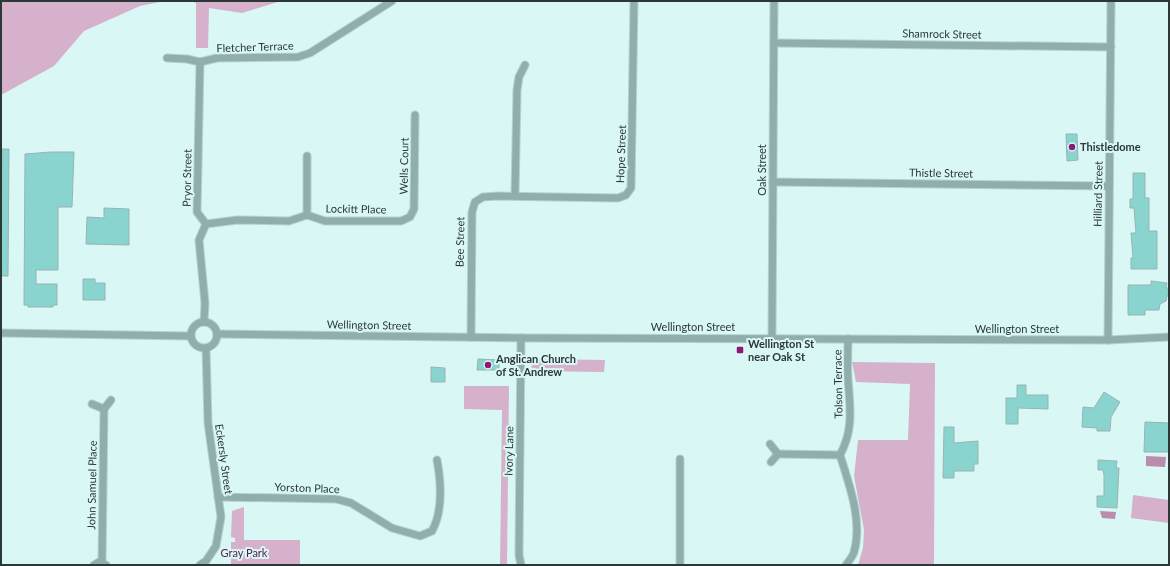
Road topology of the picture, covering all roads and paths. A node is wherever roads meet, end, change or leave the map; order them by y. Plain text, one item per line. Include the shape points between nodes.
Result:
1 (392, 1) edge
2 (634, 1) edge
3 (774, 1) edge
4 (1111, 1) edge
5 (774, 43) junction
6 (1111, 47) junction
7 (167, 58) dead end
8 (200, 62) junction
9 (525, 66) dead end
10 (415, 114) dead end
11 (307, 156) dead end
12 (773, 182) junction
13 (1109, 186) junction
14 (516, 196) junction
15 (307, 215) junction
16 (410, 217) joint
17 (206, 224) junction
18 (204, 322) junction
19 (1, 333) edge
20 (217, 334) junction
21 (190, 336) junction
22 (471, 337) junction
23 (1169, 337) edge
24 (521, 338) junction
25 (772, 338) junction
26 (848, 339) junction
27 (1108, 340) junction
28 (206, 348) junction
29 (111, 400) dead end
30 (92, 404) dead end
31 (104, 409) junction
32 (770, 444) dead end
33 (778, 454) junction
34 (840, 455) junction
35 (680, 459) dead end
36 (437, 460) dead end
37 (771, 462) dead end
38 (218, 497) junction
39 (104, 563) edge
40 (205, 564) edge
41 (94, 565) edge
42 (521, 565) edge
43 (680, 565) edge
44 (846, 565) edge

1 - 8 street, Fletcher Terrace via 310,53 298,57 217,58
2 - 14 street, Hope Street via 632,179 629,191 618,198
3 - 5 street, Oak Street
4 - 6 street, Hilliard Street
5 - 6 street, Shamrock Street
5 - 12 street, Oak Street
6 - 13 street, Hilliard Street
7 - 8 street
8 - 17 street, Pryor Street via 197,212
9 - 14 street via 519,77 517,90
10 - 16 street, Wells Court via 414,209
11 - 15 street
12 - 13 street, Thistle Street
12 - 25 street, Oak Street
13 - 27 street, Hilliard Street
14 - 22 street, Bee Street via 483,197 473,205
15 - 16 street, Lockitt Place via 325,221 401,221
15 - 17 street via 289,221 237,220
17 - 18 street via 199,240 205,303
18 - 20 street via 213,326
18 - 21 street via 194,325
19 - 21 street
20 - 22 street, Wellington Street
20 - 28 street via 214,344
21 - 28 street via 195,345
22 - 24 street, Wellington Street
23 - 27 street, Wellington Street
24 - 25 street, Wellington Street
24 - 42 street, Ivory Lane
25 - 26 street, Wellington Street
26 - 27 street, Wellington Street
26 - 34 street, Tolson Terrace via 851,409 848,441
28 - 38 street, Eckersly Street via 208,423
29 - 31 street
30 - 31 street
31 - 39 street, John Samuel Place
32 - 33 street
33 - 34 street
33 - 37 street
34 - 44 street via 857,526 854,552
35 - 43 street
36 - 38 street, Yorston Place via 440,476 438,521 432,531 420,536 392,528 352,503 336,499
38 - 40 street, Eckersly Street via 220,534
39 - 41 street

